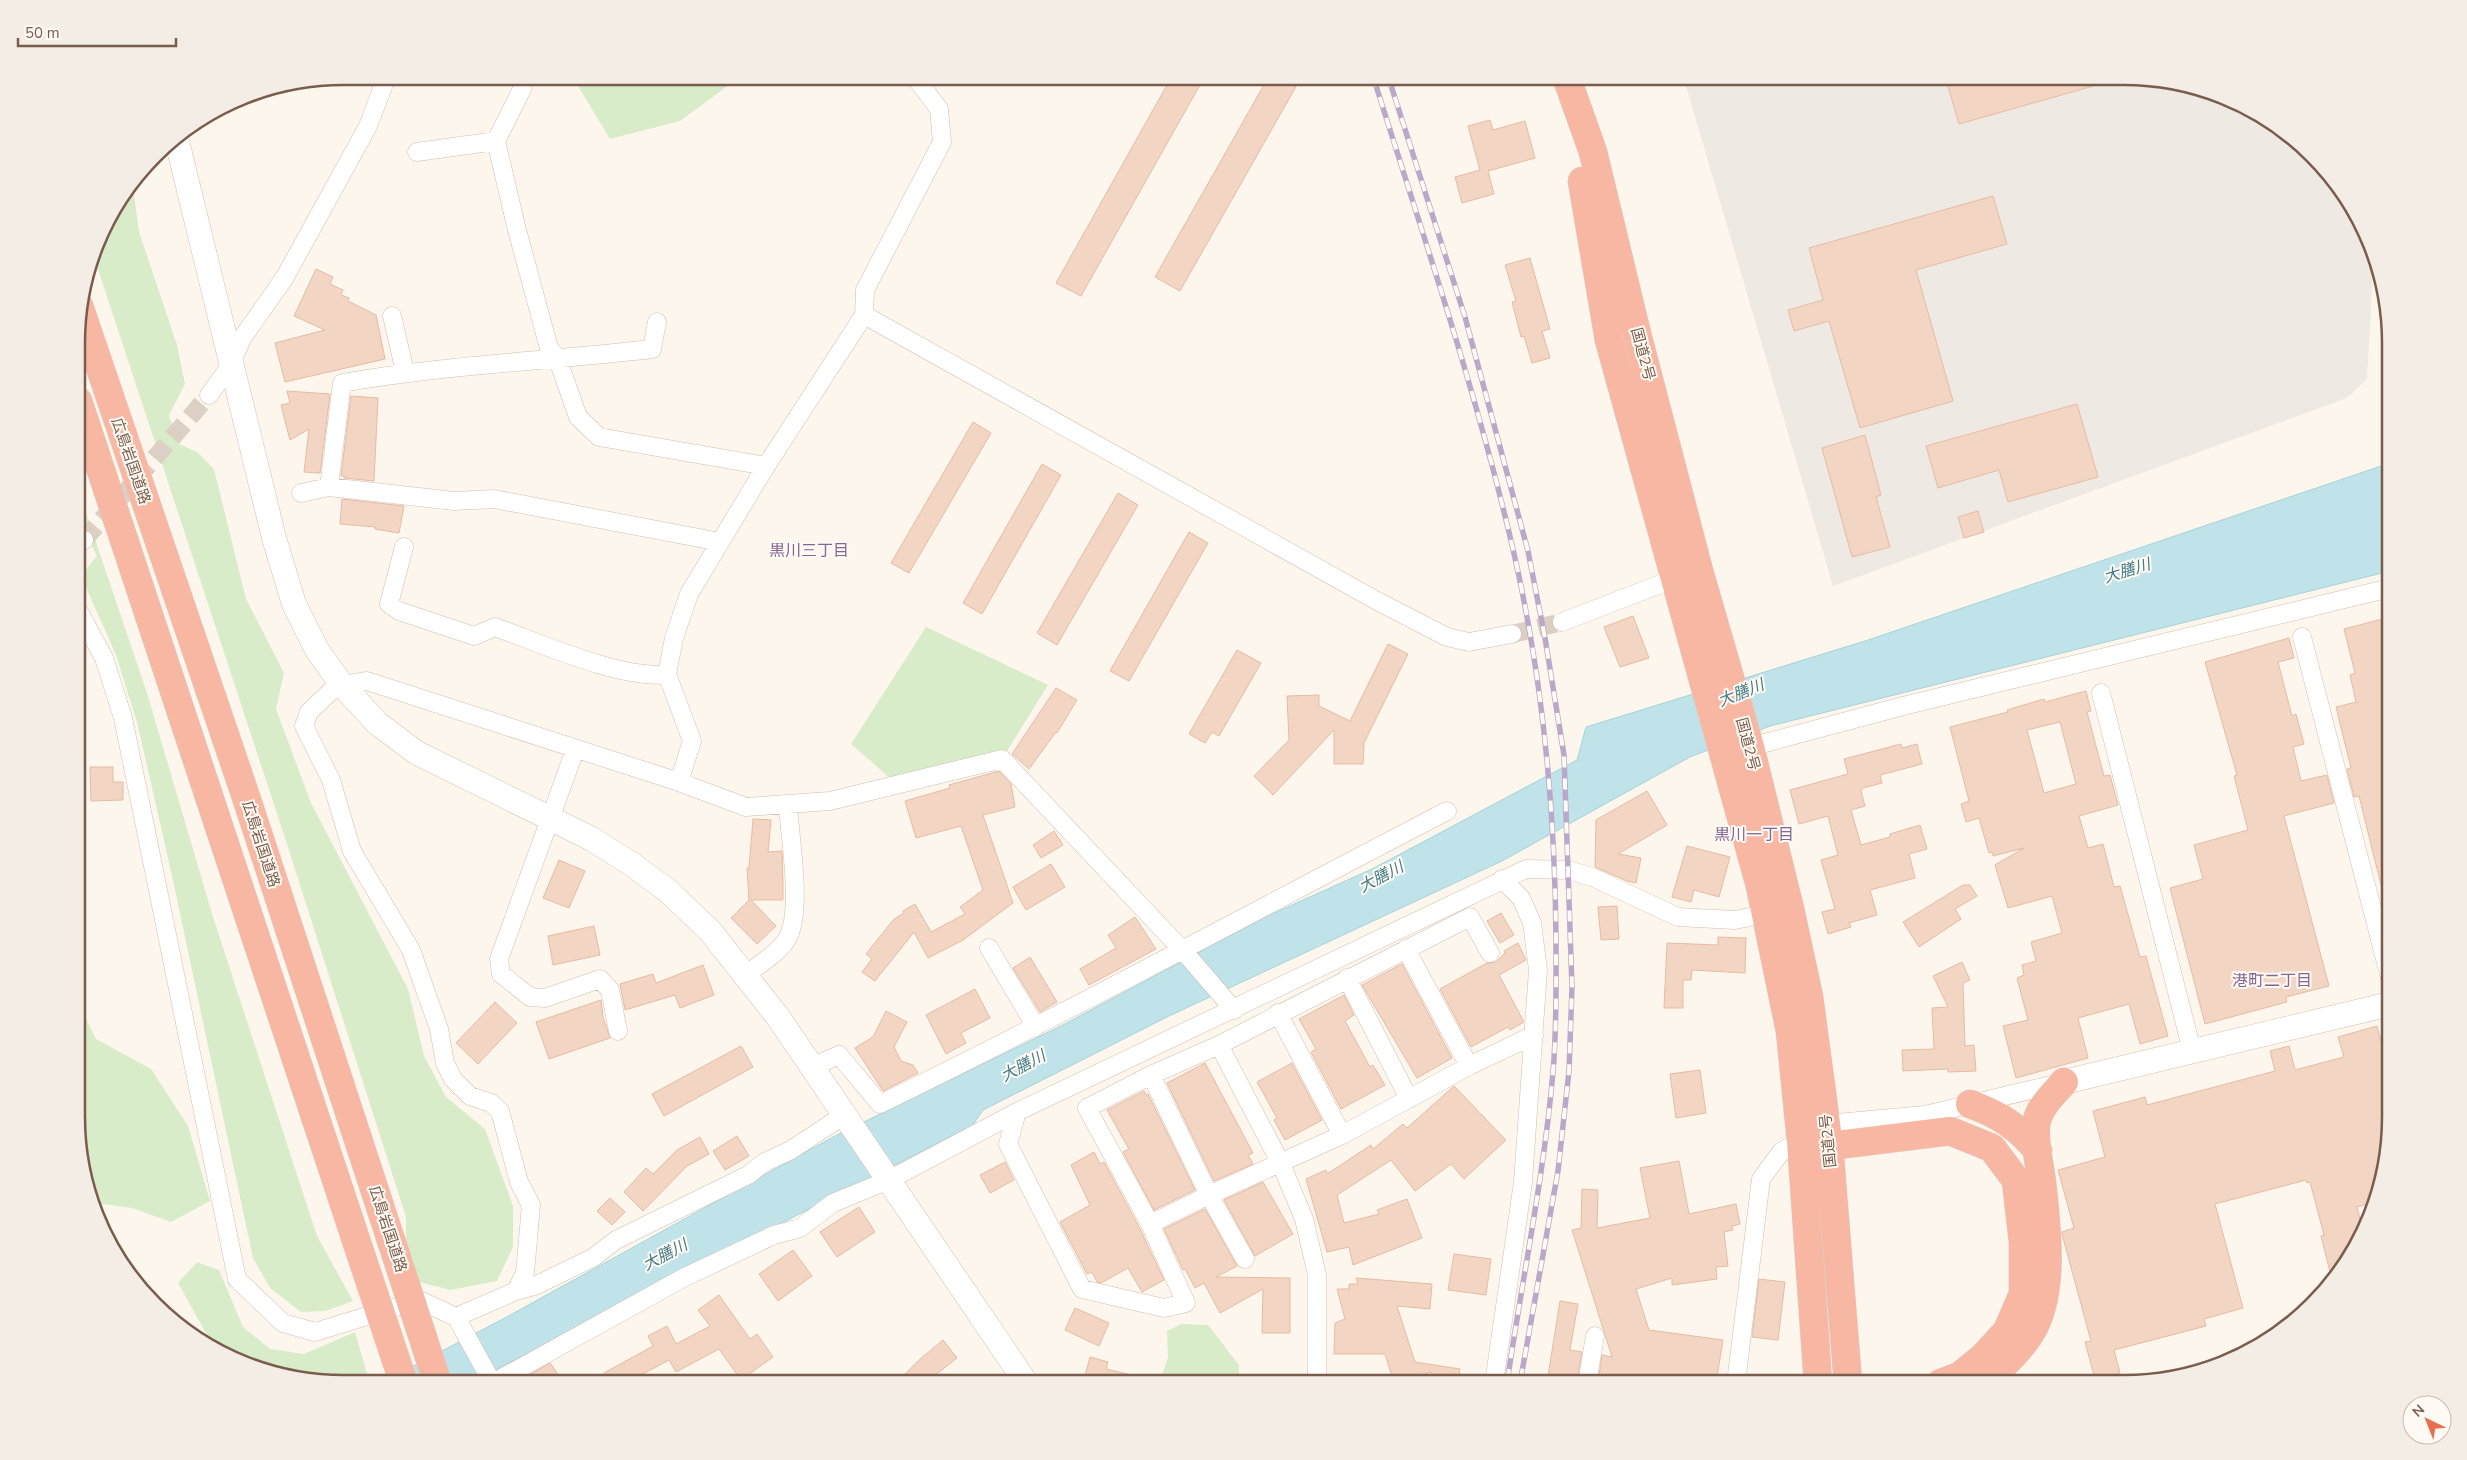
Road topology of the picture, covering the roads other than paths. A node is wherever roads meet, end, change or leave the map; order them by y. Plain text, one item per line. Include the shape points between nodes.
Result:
1 (384, 85) edge
2 (921, 85) edge
3 (1569, 85) edge
4 (522, 89) dead end
5 (496, 141) junction
6 (178, 145) edge
7 (416, 152) dead end
8 (864, 315) junction
9 (392, 316) dead end
10 (657, 322) dead end
11 (86, 327) edge
12 (558, 360) junction
13 (231, 363) junction
14 (405, 372) junction
15 (209, 395) tunnel mouth
16 (85, 422) edge
17 (766, 466) junction
18 (329, 487) junction
19 (301, 493) dead end
20 (720, 542) junction
21 (404, 547) dead end
22 (1687, 574) junction
23 (2382, 590) edge
24 (1562, 622) tunnel mouth
25 (85, 623) edge
26 (1512, 634) tunnel mouth
27 (2302, 637) dead end
28 (667, 674) junction
29 (1716, 676) junction
30 (342, 685) junction
31 (2101, 693) dead end
32 (1749, 744) junction
33 (576, 750) junction
34 (679, 782) junction
35 (788, 806) junction
36 (1447, 811) dead end
37 (551, 820) junction
38 (1502, 879) junction
39 (1778, 912) junction
40 (2382, 947) edge
41 (989, 948) dead end
42 (1406, 948) junction
43 (1184, 951) junction
44 (1490, 953) dead end
45 (746, 974) junction
46 (1347, 978) junction
47 (1229, 1005) junction
48 (2382, 1006) edge
49 (1278, 1013) junction
50 (1036, 1027) junction
51 (618, 1031) dead end
52 (1534, 1035) junction
53 (1171, 1040) junction
54 (1219, 1045) junction
55 (2192, 1051) junction
56 (812, 1066) junction
57 (1469, 1066) junction
58 (1158, 1072) junction
59 (2064, 1082) junction
60 (1409, 1099) junction
61 (1970, 1104) junction
62 (1017, 1112) junction
63 (847, 1119) junction
64 (1342, 1135) junction
65 (1828, 1135) junction
66 (1801, 1141) junction
67 (2038, 1151) junction
68 (1281, 1164) junction
69 (886, 1177) junction
70 (1209, 1195) junction
71 (1150, 1224) junction
72 (1245, 1259) dead end
73 (516, 1291) junction
74 (459, 1321) junction
75 (1595, 1336) dead end
76 (401, 1375) edge
77 (435, 1375) edge
78 (488, 1375) edge
79 (502, 1375) edge
80 (1021, 1375) edge
81 (1317, 1375) edge
82 (1495, 1375) edge
83 (1588, 1375) edge
84 (1737, 1375) edge
85 (1817, 1375) edge
86 (1847, 1375) edge
87 (1961, 1375) edge
88 (1992, 1375) edge

1 - 13 street via 368,126 285,277 243,338
2 - 8 street via 939,109 942,142 865,290
3 - 22 highway, 国道2号 via 1593,152
4 - 5 street
5 - 7 street
5 - 12 street via 548,348
6 - 13 street
8 - 17 street
8 - 26 street via 1447,637 1469,642
9 - 14 street
10 - 12 street via 652,348
11 - 77 highway, 広島岩国道路, bridge via 241,784
12 - 14 street
12 - 17 street via 578,417 598,437
13 - 15 street
13 - 30 street via 274,538 294,604 317,650
14 - 18 street via 342,383
16 - 76 highway, 広島岩国道路, bridge
17 - 20 street
18 - 19 street
18 - 20 street via 454,501 494,499
20 - 28 street via 689,594 674,638
21 - 28 street via 389,604 399,611 474,636 495,627 593,663 652,676
22 - 24 street
22 - 29 highway, 国道2号
23 - 32 street
25 - 74 street via 104,658 124,718 237,1279 283,1323 314,1332 419,1300
27 - 40 street
28 - 34 street via 692,741
29 - 32 highway, 国道2号
29 - 39 highway, 国道2号 via 1720,747 1760,886
30 - 33 street via 368,681
30 - 37 street via 377,723 416,753
30 - 73 street via 309,712 304,726 331,780 352,851 411,950 439,1029 445,1063 453,1079 470,1096 491,1103 500,1111 519,1182 531,1205 524,1273
31 - 55 street
32 - 39 highway, 国道2号
33 - 34 street
33 - 37 street
34 - 35 street via 746,807
35 - 43 street via 830,801 1002,759
35 - 45 street via 795,907 792,929 785,942
36 - 43 street
37 - 45 street via 590,838 667,890 710,930
37 - 51 street via 499,959 501,974 530,996 545,998 600,979 610,990
38 - 39 street via 1526,869 1568,870 1592,877 1678,917 1735,920
38 - 47 street
38 - 52 street via 1521,898 1532,923 1538,970
39 - 65 highway, 国道2号 via 1809,997
39 - 66 highway, 国道2号
41 - 50 street
42 - 44 street via 1470,917
42 - 46 street
42 - 57 street
43 - 47 street
43 - 50 street
45 - 56 street
46 - 49 street
46 - 60 street
47 - 53 street
48 - 55 street
49 - 54 street
49 - 64 street
50 - 56 street via 880,1104 839,1055
52 - 57 street
52 - 82 street via 1524,1182
53 - 58 street
53 - 62 street
54 - 58 street
54 - 68 street
55 - 59 street
56 - 63 street
57 - 60 street
58 - 70 street
58 - 71 street via 1087,1108
59 - 61 street
59 - 67 highway via 2044,1105 2036,1125
60 - 64 street
61 - 65 street
61 - 67 highway via 1992,1112 2023,1132
62 - 69 street
62 - 71 street via 1008,1144 1082,1289 1164,1308 1186,1303
63 - 69 street
63 - 73 street via 765,1162 748,1175 616,1240 554,1277
64 - 68 street
65 - 66 highway
65 - 86 highway, 国道2号
65 - 87 highway via 1950,1131 1992,1148 2016,1180 2023,1242 2023,1294 2007,1331
66 - 84 street via 1782,1152 1761,1179
66 - 85 highway, 国道2号
67 - 88 highway via 2046,1222 2047,1276 2039,1311 2028,1336
68 - 70 street
68 - 81 street via 1304,1219 1318,1275
69 - 79 street via 833,1203 800,1228 774,1235 683,1278
69 - 80 street
70 - 71 street
70 - 72 street
73 - 74 street
74 - 78 street
75 - 83 street

